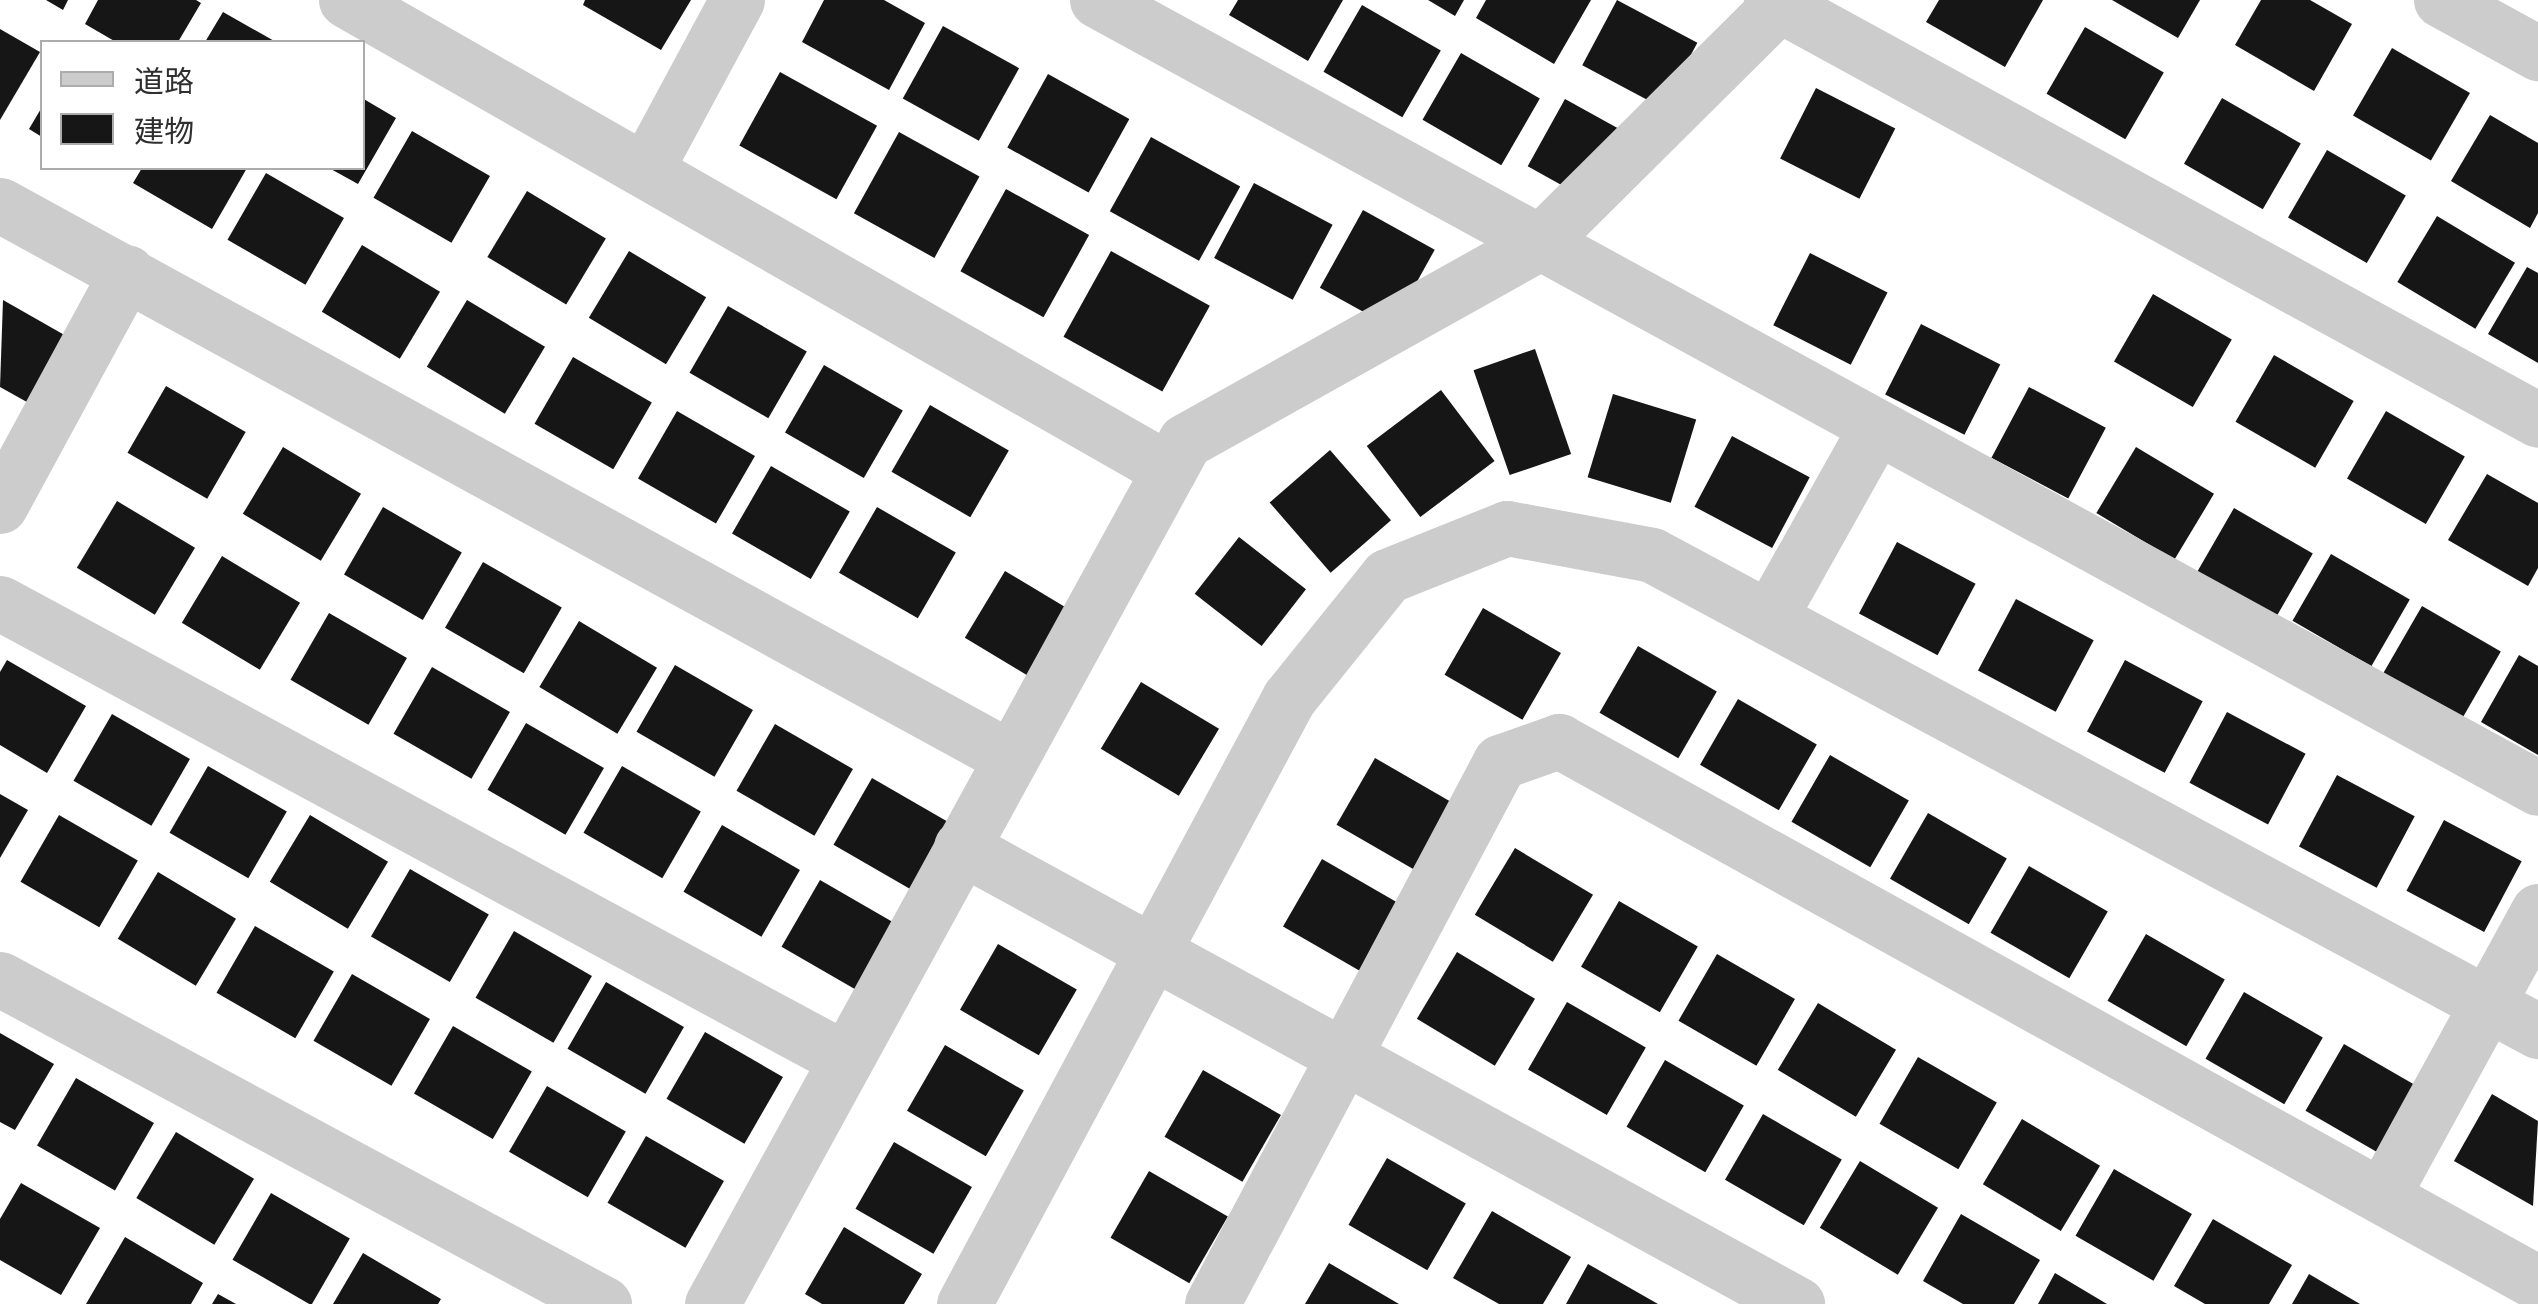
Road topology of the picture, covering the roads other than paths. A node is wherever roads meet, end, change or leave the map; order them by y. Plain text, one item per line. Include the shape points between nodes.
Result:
1 (346, 0) edge
2 (737, 0) edge
3 (1098, 0) edge
4 (2441, 0) edge
5 (1778, 2) edge
6 (2538, 53) edge
7 (646, 168) junction
8 (0, 204) edge
9 (1539, 242) junction
10 (127, 272) junction
11 (2538, 420) edge
12 (1876, 427) junction
13 (1169, 470) junction
14 (0, 506) edge
15 (0, 603) edge
16 (1768, 618) junction
17 (1009, 757) junction
18 (2538, 788) edge
19 (960, 848) junction
20 (2538, 911) edge
21 (1156, 956) junction
22 (0, 978) edge
23 (2487, 1002) junction
24 (2538, 1030) edge
25 (845, 1058) junction
26 (1342, 1058) junction
27 (2382, 1196) junction
28 (2538, 1283) edge
29 (604, 1304) edge
30 (712, 1304) edge
31 (964, 1304) edge
32 (1212, 1304) edge
33 (1798, 1304) edge

1 - 7 street
2 - 7 street
3 - 9 street
4 - 6 street
5 - 9 street
5 - 11 street
7 - 13 street
8 - 10 street
9 - 12 street
9 - 13 street via 1184,441
10 - 14 street
10 - 17 street
12 - 16 street
12 - 18 street
13 - 17 street
15 - 25 street
16 - 21 street via 1652,555 1507,528 1386,576 1289,698
16 - 23 street
17 - 19 street
19 - 21 street
19 - 25 street
20 - 23 street
21 - 26 street
21 - 31 street
22 - 29 street
23 - 24 street
23 - 27 street
25 - 30 street
26 - 27 street via 1500,762 1559,740
26 - 32 street
26 - 33 street
27 - 28 street

